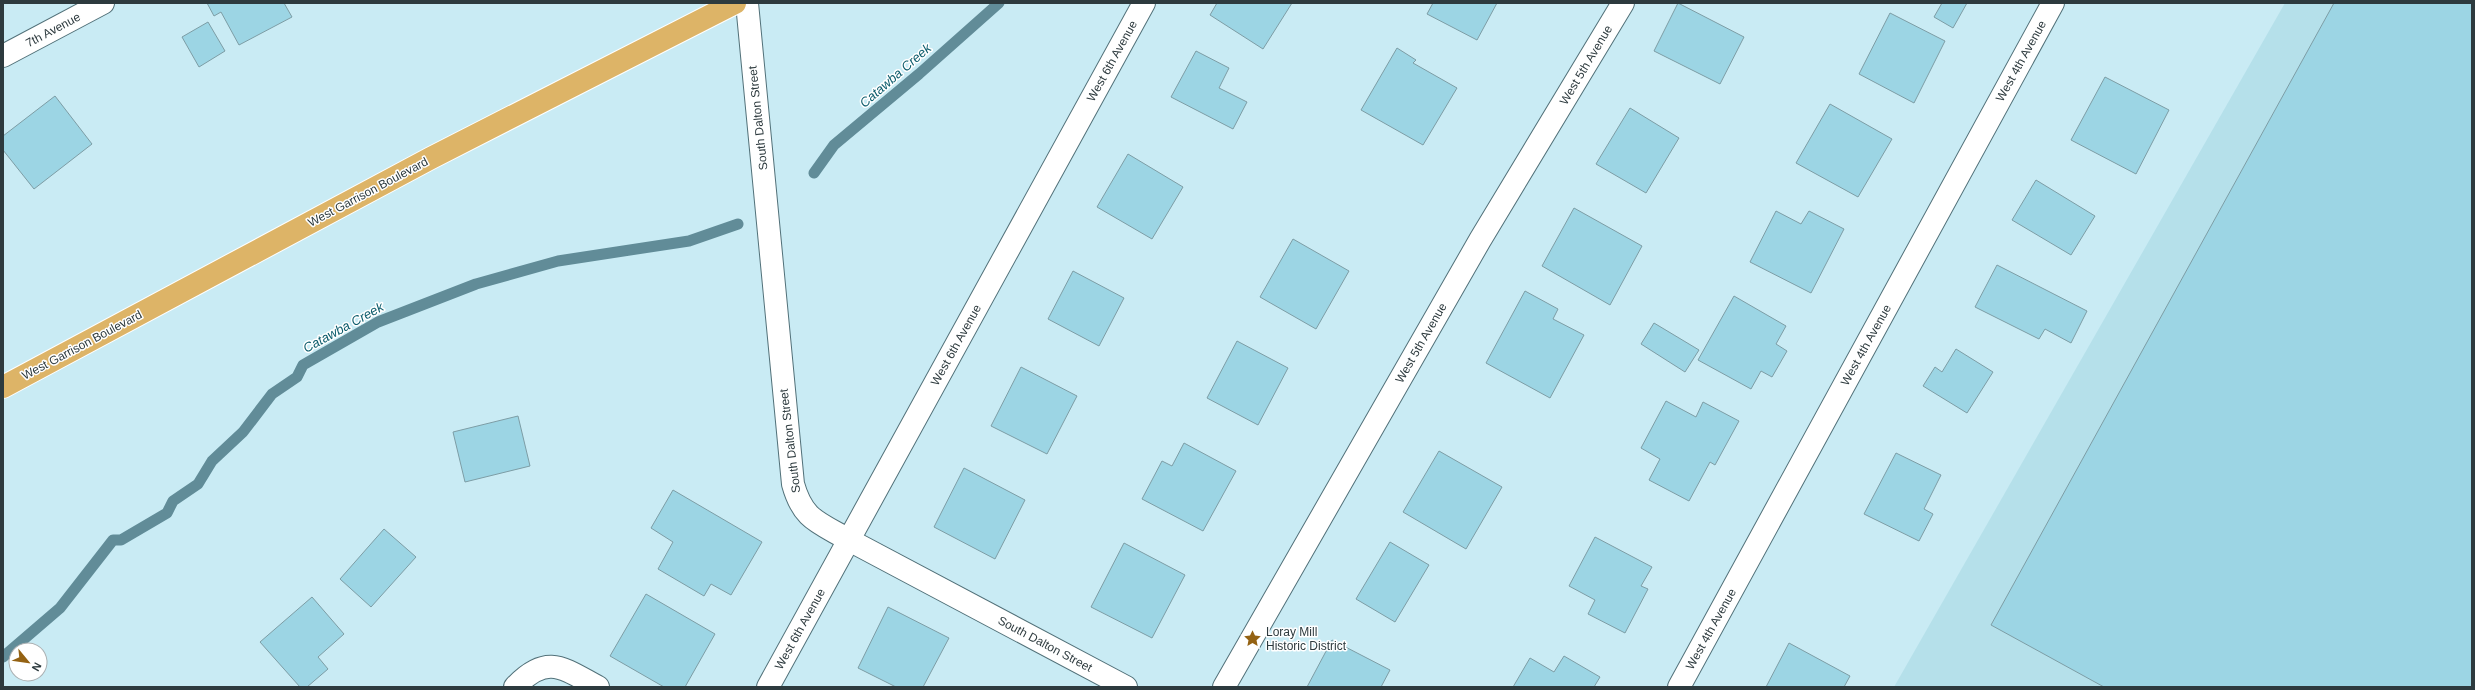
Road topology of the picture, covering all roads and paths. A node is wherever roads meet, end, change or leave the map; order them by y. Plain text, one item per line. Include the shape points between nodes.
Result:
1 (735, 3) edge
2 (746, 3) edge
3 (1144, 3) edge
4 (1623, 3) edge
5 (2053, 3) edge
6 (94, 5) edge
7 (3, 56) edge
8 (3, 387) edge
9 (848, 540) junction
10 (515, 687) edge
11 (598, 687) edge
12 (768, 687) edge
13 (1126, 687) edge
14 (1224, 687) edge
15 (1679, 687) edge

1 - 8 main road, West Garrison Boulevard via 431,158
2 - 9 street, South Dalton Street via 793,484 798,502 808,516
3 - 9 street, West 6th Avenue
4 - 14 street, West 5th Avenue via 1480,240
5 - 15 street, West 4th Avenue
6 - 7 street, 7th Avenue
9 - 12 street, West 6th Avenue
9 - 13 street, South Dalton Street
10 - 11 street via 531,671 547,666 564,669

